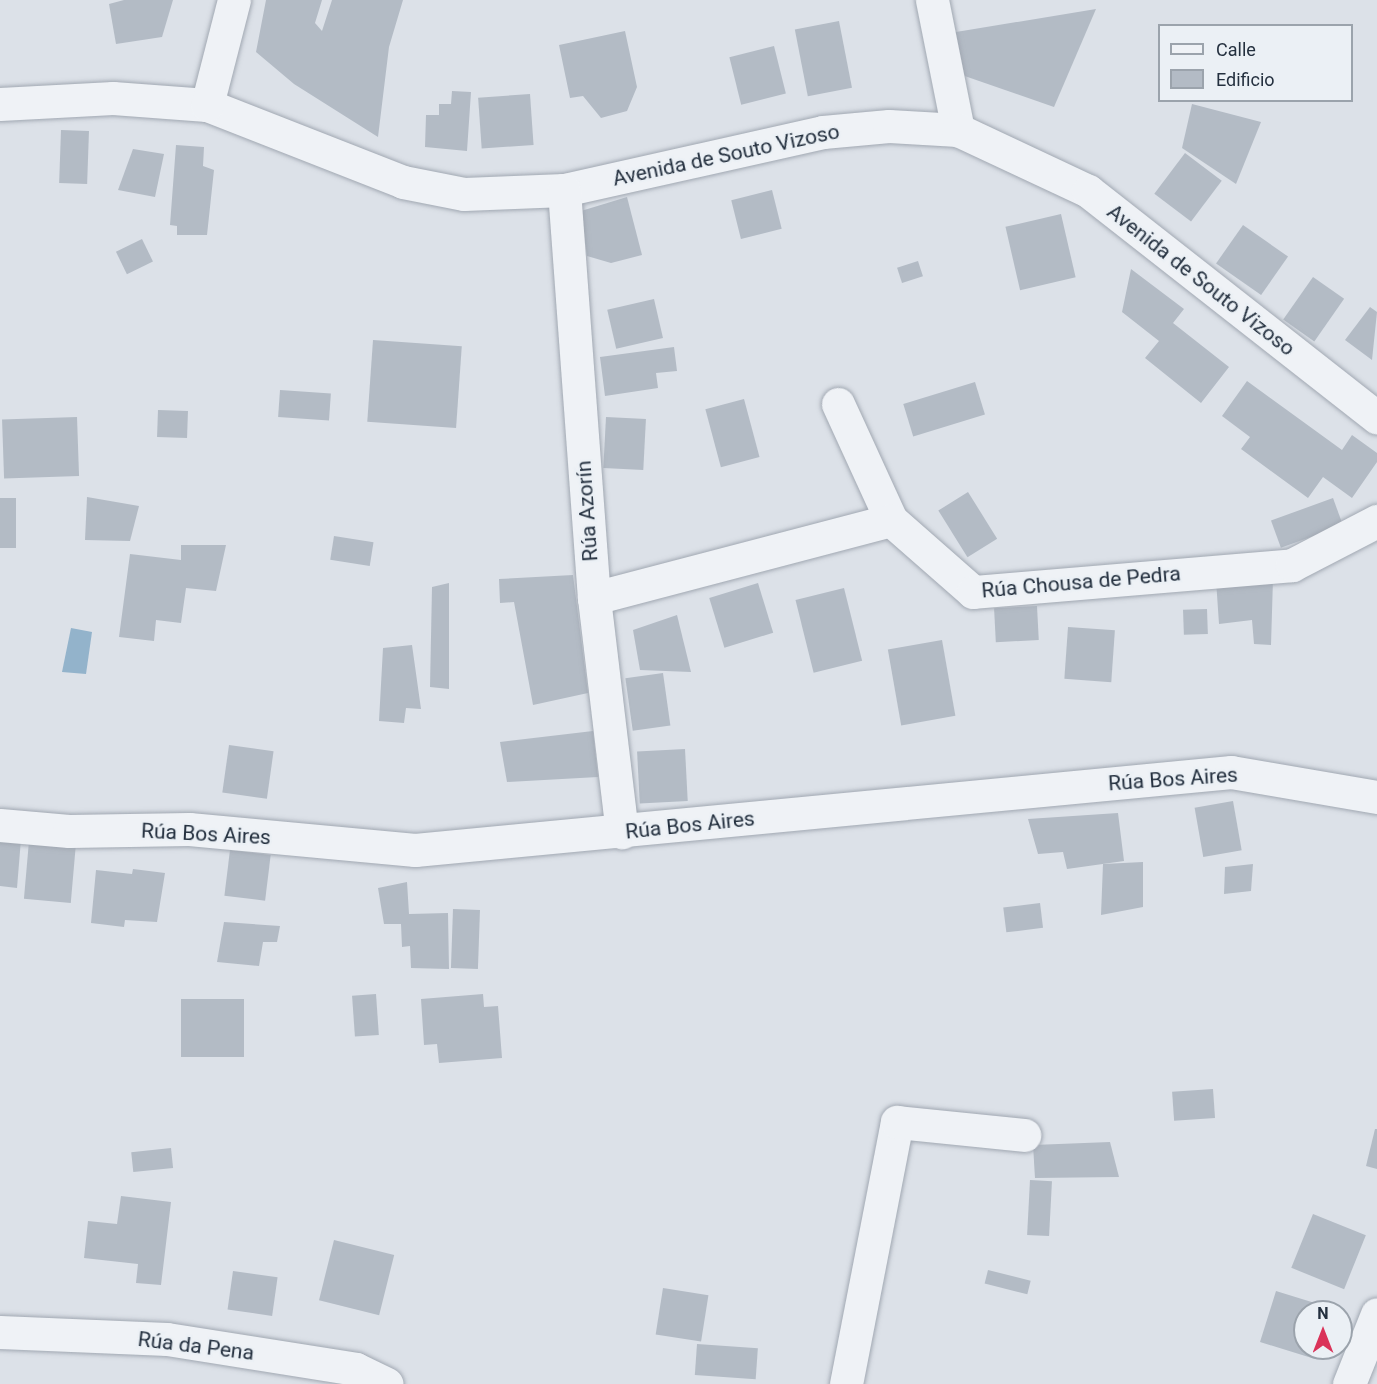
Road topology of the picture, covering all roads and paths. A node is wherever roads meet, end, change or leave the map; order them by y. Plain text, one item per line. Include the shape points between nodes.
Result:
1 (234, 0) edge
2 (932, 0) edge
3 (0, 104) edge
4 (207, 105) junction
5 (957, 130) junction
6 (564, 190) junction
7 (838, 404) dead end
8 (1377, 418) edge
9 (891, 520) junction
10 (1377, 520) edge
11 (594, 598) junction
12 (1377, 797) edge
13 (0, 825) edge
14 (622, 832) junction
15 (1024, 1135) dead end
16 (1377, 1314) edge
17 (0, 1332) edge
18 (387, 1384) edge
19 (846, 1384) edge
20 (1348, 1384) edge

1 - 4 street
2 - 5 street
3 - 4 street, Avenida de Souto Vizoso via 113,98
4 - 6 street, Avenida de Souto Vizoso via 403,182 464,194
5 - 6 street, Avenida de Souto Vizoso via 889,126 823,132
5 - 8 street, Avenida de Souto Vizoso via 1088,191
6 - 11 street, Rúa Azorín
7 - 9 street
9 - 10 street, Rúa Chousa de Pedra via 973,592 1292,565
9 - 11 street
11 - 14 street, Rúa Azorín
12 - 14 street, Rúa Bos Aires via 1231,772
13 - 14 street, Rúa Bos Aires via 80,831 189,829 387,850
15 - 19 street via 897,1122
16 - 20 street
17 - 18 street, Rúa da Pena via 167,1339 356,1369

